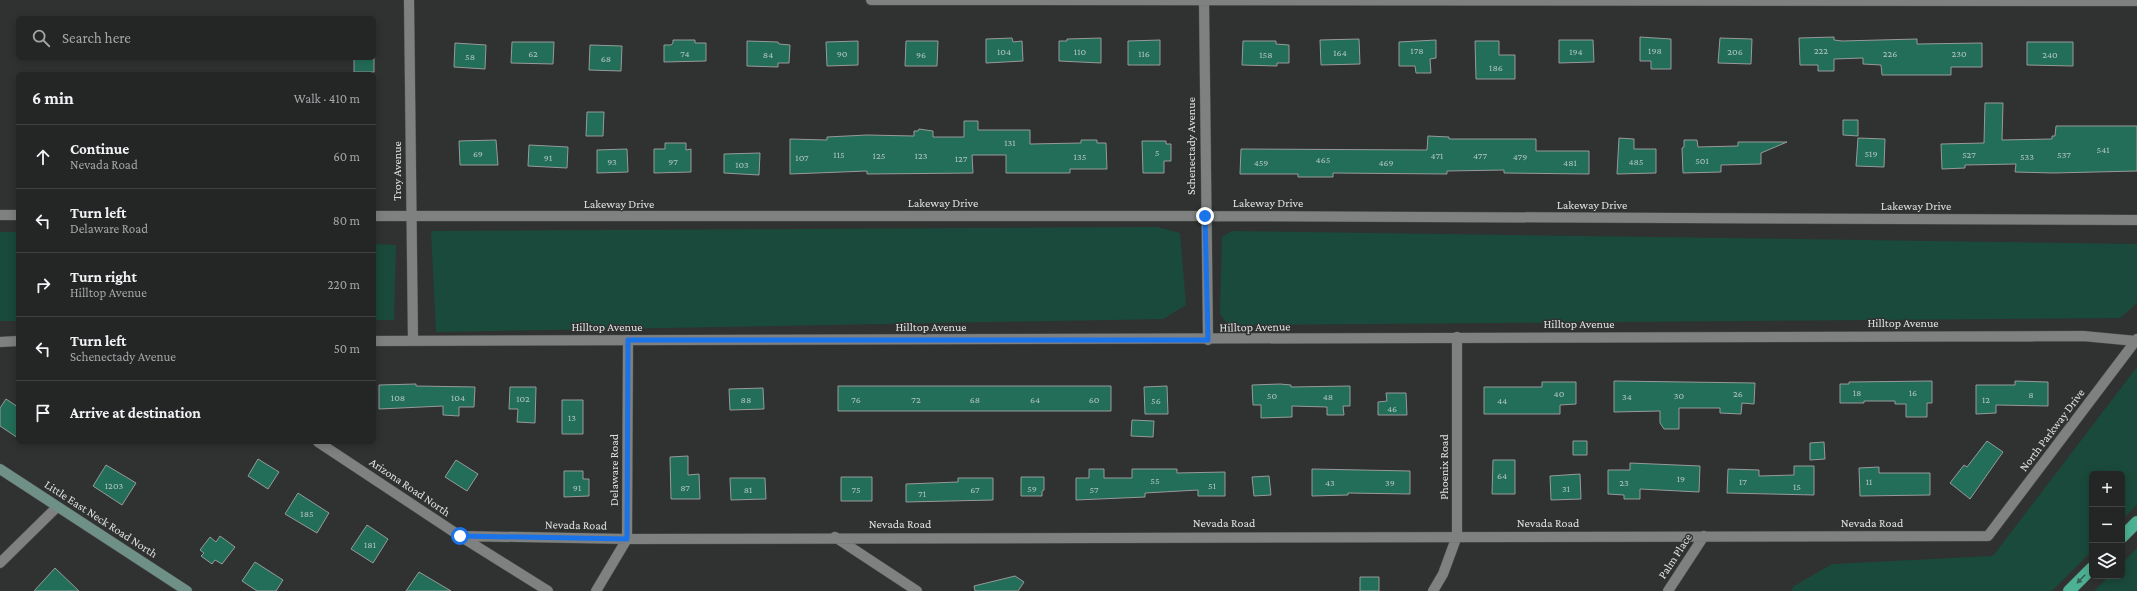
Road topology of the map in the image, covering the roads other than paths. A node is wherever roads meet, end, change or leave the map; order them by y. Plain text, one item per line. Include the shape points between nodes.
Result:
1 (409, 0) edge
2 (871, 0) edge
3 (1204, 0) edge
4 (2137, 1) edge
5 (0, 215) edge
6 (16, 215) edge
7 (376, 216) edge
8 (411, 216) junction
9 (1205, 216) junction
10 (2137, 220) edge
11 (1457, 337) junction
12 (628, 340) junction
13 (1208, 340) junction
14 (2136, 340) edge
15 (376, 341) edge
16 (414, 341) junction
17 (0, 342) edge
18 (16, 342) edge
19 (321, 444) edge
20 (0, 470) edge
21 (57, 507) junction
22 (2137, 522) edge
23 (2125, 534) edge
24 (460, 536) junction
25 (1457, 536) junction
26 (1704, 536) junction
27 (1988, 536) joint
28 (835, 537) junction
29 (627, 539) junction
30 (0, 563) edge
31 (2089, 571) edge
32 (187, 591) edge
33 (548, 591) edge
34 (596, 591) edge
35 (917, 591) edge
36 (1433, 591) edge
37 (1668, 591) edge
38 (2069, 591) edge

1 - 8 street, Troy Avenue
2 - 3 street
3 - 4 street
3 - 9 street, Schenectady Avenue
5 - 6 street
7 - 8 street, Lakeway Drive
8 - 9 street, Lakeway Drive
8 - 16 street, Troy Avenue
9 - 10 street, Lakeway Drive
9 - 13 street, Schenectady Avenue
11 - 13 street, Hilltop Avenue
11 - 14 street, Hilltop Avenue via 2084,336
11 - 25 street, Phoenix Road
12 - 13 street, Hilltop Avenue
12 - 16 street, Hilltop Avenue
12 - 29 street, Delaware Road
14 - 27 street, North Parkway Drive
15 - 16 street, Hilltop Avenue
17 - 18 street
19 - 24 street, Arizona Road North
20 - 21 main road, Little East Neck Road North
21 - 30 street
21 - 32 main road, Little East Neck Road North
22 - 23 highway
24 - 29 street, Nevada Road
24 - 33 street, Arizona Road North
25 - 26 street, Nevada Road
25 - 28 street, Nevada Road
25 - 36 street, Phoenix Road via 1443,574
26 - 27 street, Nevada Road
26 - 37 street, Palm Place
28 - 29 street, Nevada Road
28 - 35 street
29 - 34 street
31 -> 38 highway

